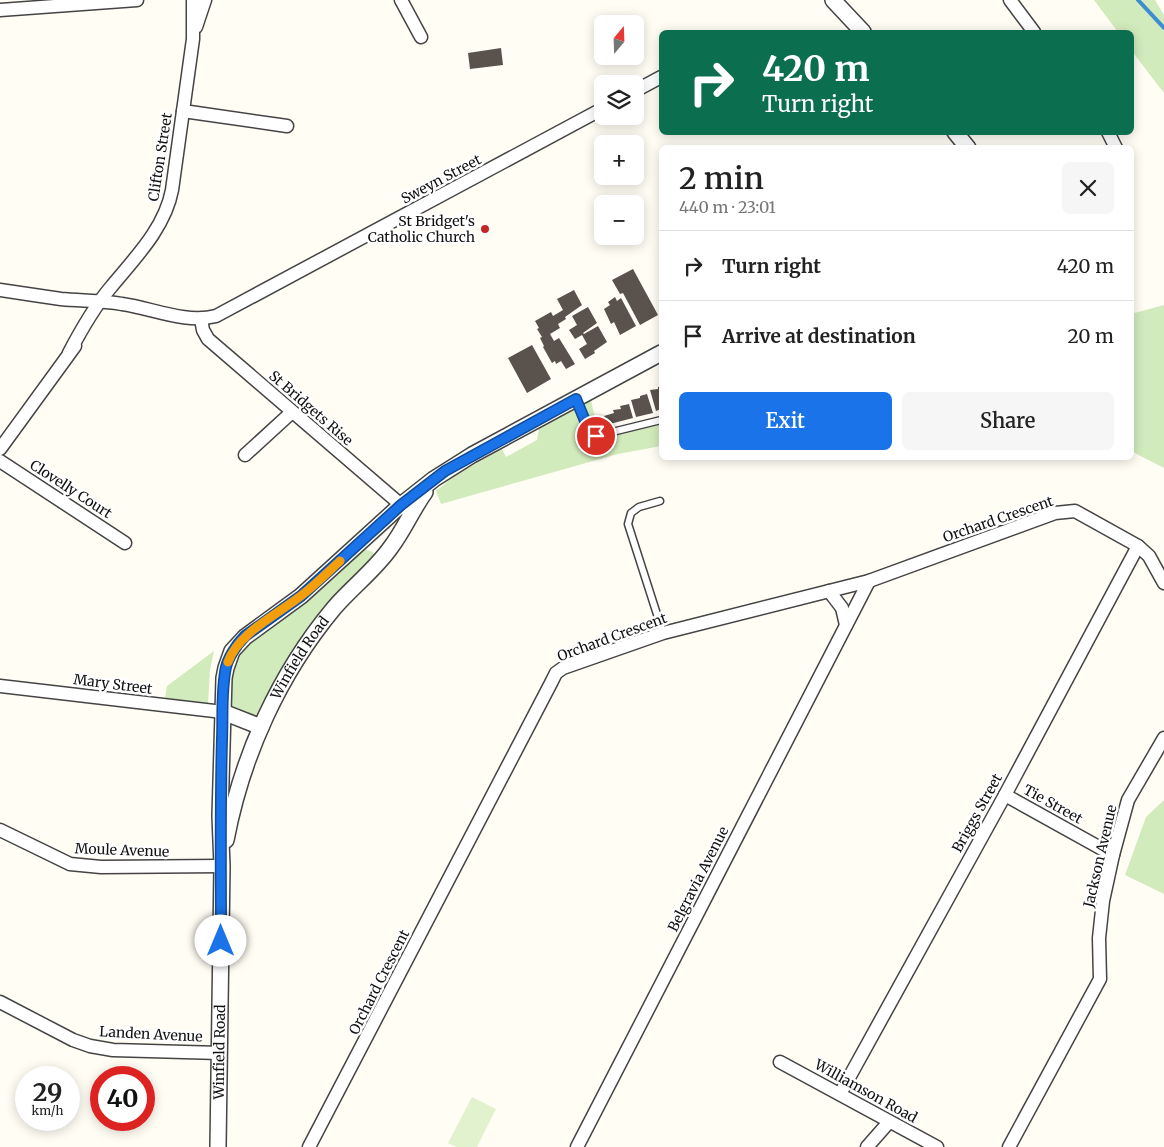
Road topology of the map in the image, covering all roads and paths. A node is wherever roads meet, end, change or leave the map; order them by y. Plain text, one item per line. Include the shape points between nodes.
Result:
1 (137, 0) edge
2 (193, 0) edge
3 (205, 0) edge
4 (401, 0) edge
5 (833, 0) edge
6 (1010, 0) edge
7 (0, 10) edge
8 (861, 30) edge
9 (1032, 30) edge
10 (421, 38) dead end
11 (193, 39) junction
12 (659, 78) edge
13 (644, 86) edge
14 (182, 111) junction
15 (594, 112) edge
16 (287, 126) dead end
17 (957, 135) edge
18 (966, 145) edge
19 (0, 290) edge
20 (103, 304) junction
21 (201, 319) junction
22 (659, 354) edge
23 (576, 399) junction
24 (292, 412) junction
25 (659, 420) edge
26 (0, 450) edge
27 (245, 455) dead end
28 (0, 461) edge
29 (660, 501) dead end
30 (406, 509) junction
31 (125, 543) dead end
32 (1138, 546) junction
33 (869, 581) junction
34 (1164, 583) edge
35 (829, 591) junction
36 (846, 625) junction
37 (663, 633) junction
38 (0, 686) edge
39 (223, 712) junction
40 (261, 727) junction
41 (1164, 738) edge
42 (1005, 795) junction
43 (0, 830) edge
44 (1114, 854) junction
45 (222, 866) junction
46 (0, 1002) edge
47 (220, 1053) junction
48 (780, 1062) dead end
49 (840, 1094) junction
50 (889, 1122) junction
51 (218, 1147) edge
52 (310, 1147) edge
53 (577, 1147) edge
54 (867, 1147) edge
55 (937, 1147) edge
56 (1009, 1147) edge

1 - 7 street
2 - 11 street, Clifton Street
3 - 11 street, Clifton Street
4 - 10 street
5 - 8 street
6 - 9 street
11 - 14 street, Clifton Street
12 - 13 street
14 - 16 street
14 - 20 street, Clifton Street via 168,205 119,288
15 - 21 street, Sweyn Street via 225,312
17 - 18 street
19 - 20 street, Sweyn Street via 81,305
20 - 21 street, Sweyn Street via 130,311
20 - 26 street, Clifton Street
21 - 24 street, St Bridgets Rise via 202,330 208,339
22 - 23 street, Winfield Road
23 - 25 lane via 590,433 596,436
23 - 30 street, Winfield Road via 434,479
24 - 27 street
24 - 30 street, St Bridgets Rise
28 - 31 street, Clovelly Court
29 - 37 lane via 639,507 631,513 628,524
30 - 39 street, Winfield Road via 238,644 226,668
30 - 40 street, Winfield Road via 392,547 334,609 307,644
32 - 33 street, Orchard Crescent via 1075,511 1054,512
32 - 34 street, Orchard Crescent via 1149,556
32 - 42 street, Briggs Street
33 - 35 street, Orchard Crescent
33 - 36 street, Belgravia Avenue
35 - 36 street via 842,608
35 - 37 street, Orchard Crescent
36 - 53 street, Belgravia Avenue
37 - 52 street, Orchard Crescent via 556,673
38 - 39 street, Mary Street
39 - 40 street
39 - 45 street, Winfield Road
40 - 45 street, Winfield Road via 245,768
41 - 44 street, Jackson Avenue via 1128,800
42 - 44 street, Tie Street
42 - 49 street, Briggs Street
43 - 45 street, Moule Avenue via 70,864 101,867
44 - 56 street, Jackson Avenue via 1103,901 1099,938 1100,980
45 - 47 street, Winfield Road
46 - 47 street, Landen Avenue via 90,1046 113,1050
47 - 51 street, Winfield Road
48 - 49 street, Williamson Road
49 - 50 street, Williamson Road
50 - 54 street
50 - 55 street, Williamson Road

